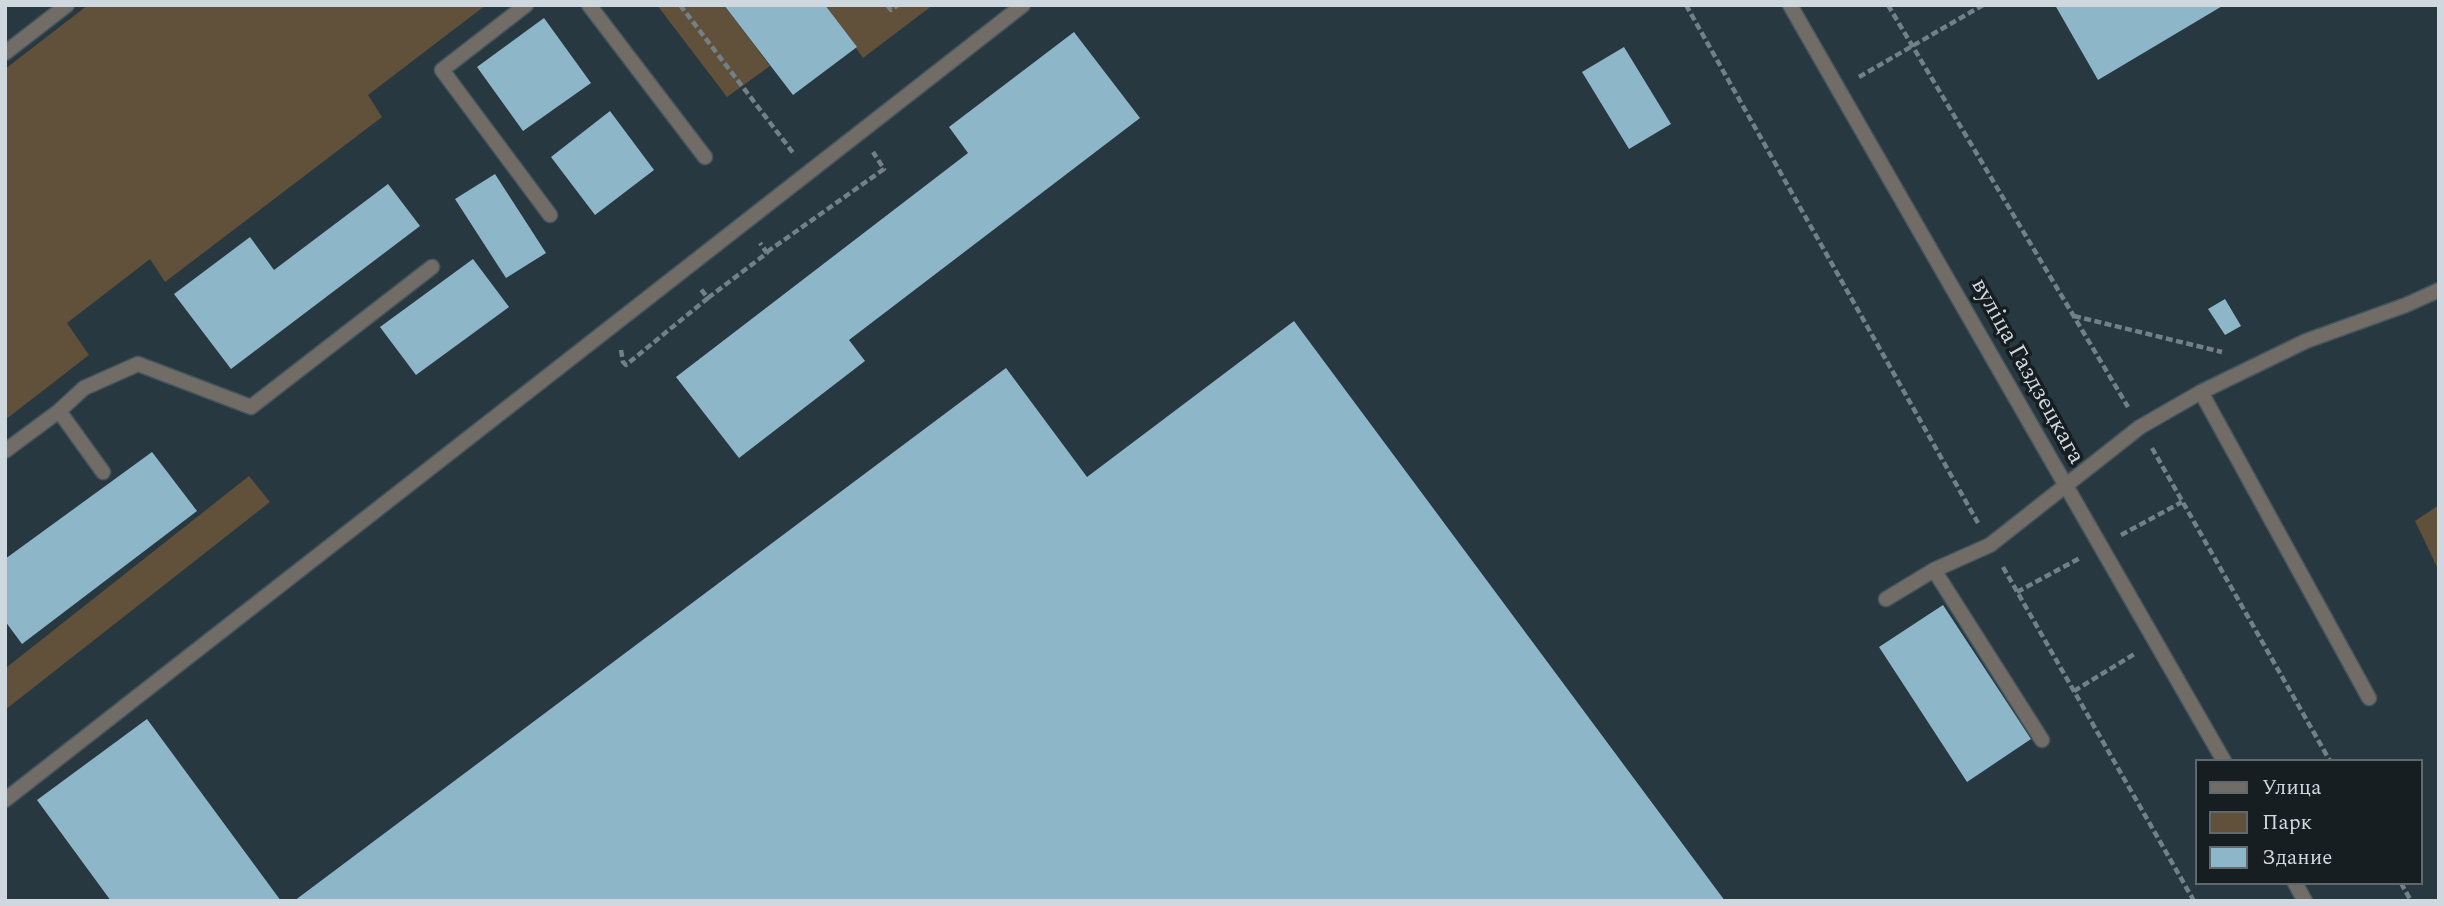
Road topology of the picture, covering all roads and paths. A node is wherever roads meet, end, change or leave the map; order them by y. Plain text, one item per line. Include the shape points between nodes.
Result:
1 (67, 5) edge
2 (526, 5) edge
3 (589, 5) edge
4 (680, 5) edge
5 (887, 5) edge
6 (898, 5) edge
7 (1023, 5) edge
8 (1686, 5) edge
9 (1790, 5) edge
10 (1888, 5) edge
11 (1983, 5) edge
12 (1912, 46) junction
13 (5, 53) edge
14 (1840, 88) junction
15 (868, 145) dead end
16 (705, 157) dead end
17 (808, 171) junction
18 (550, 215) dead end
19 (760, 242) dead end
20 (767, 252) junction
21 (432, 267) dead end
22 (2439, 290) edge
23 (708, 298) dead end
24 (2074, 316) junction
25 (2261, 362) junction
26 (2202, 391) junction
27 (58, 411) junction
28 (2140, 426) junction
29 (5, 451) edge
30 (103, 472) dead end
31 (2064, 486) junction
32 (1990, 545) junction
33 (1934, 570) junction
34 (1886, 599) dead end
35 (2155, 643) junction
36 (2074, 691) junction
37 (2369, 698) dead end
38 (2042, 740) dead end
39 (2223, 759) edge
40 (2329, 759) edge
41 (5, 800) edge
42 (2296, 885) edge
43 (2402, 885) edge
44 (2194, 901) edge
45 (2305, 901) edge
46 (2411, 901) edge

1 - 13 street
2 - 18 street via 442,70
3 - 16 street
4 - 17 path
5 - 6 path via 891,10
7 - 17 street
8 - 32 path
9 - 14 street, вуліца Газдзецкага
10 - 12 path
11 - 12 path
12 - 14 path
12 - 24 path
14 - 31 street, вуліца Газдзецкага
15 - 20 path via 884,169
17 - 41 street
19 - 20 path
20 - 23 path
21 - 27 street via 251,407 138,364 84,388
22 - 25 street
24 - 25 path
24 - 28 path
25 - 26 street
26 - 28 street
26 - 37 street
27 - 29 street
27 - 30 street
28 - 31 street
28 - 40 path
31 - 32 street
31 - 35 street, вуліца Газдзецкага
32 - 33 street
32 - 36 path
33 - 34 street
33 - 38 street
35 - 36 path
35 - 39 street, вуліца Газдзецкага
36 - 44 path
42 - 45 street
43 - 46 path

